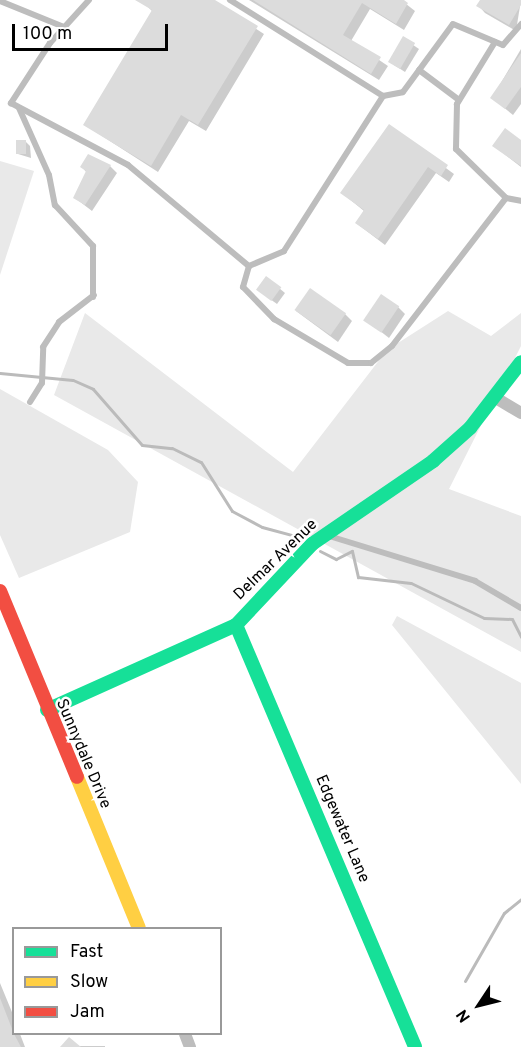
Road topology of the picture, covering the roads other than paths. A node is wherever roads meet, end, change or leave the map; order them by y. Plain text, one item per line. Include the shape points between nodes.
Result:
1 (89, 0) edge
2 (230, 0) edge
3 (0, 1) edge
4 (521, 24) edge
5 (64, 27) junction
6 (495, 42) junction
7 (419, 70) junction
8 (383, 96) junction
9 (459, 100) junction
10 (18, 107) junction
11 (506, 198) junction
12 (521, 201) edge
13 (249, 266) junction
14 (521, 362) edge
15 (496, 398) junction
16 (30, 402) dead end
17 (521, 413) edge
18 (324, 535) junction
19 (0, 591) edge
20 (521, 608) edge
21 (236, 625) junction
22 (47, 710) junction
23 (139, 927) edge
24 (415, 1047) edge

1 - 5 lane
2 - 8 lane
3 - 5 lane
4 - 6 lane via 503,45
5 - 10 lane via 11,103
6 - 7 lane via 453,24
6 - 9 lane
7 - 8 lane via 403,92
7 - 9 lane
8 - 13 lane via 284,252
9 - 11 lane via 456,149
10 - 13 lane via 128,165
10 - 16 lane via 49,175 55,205 93,246 94,296 59,322 43,347 42,383
11 - 12 lane
11 - 13 lane via 392,346 371,363 348,363 274,319 243,287
14 - 15 street, Delmar Avenue
15 - 17 street
15 - 18 street, Delmar Avenue via 433,461
18 - 20 lane via 465,578
18 - 21 street, Delmar Avenue via 273,582
19 - 22 street, Sunnydale Drive
21 - 22 street, Delmar Avenue
21 - 24 street, Edgewater Lane
22 - 23 street, Sunnydale Drive

